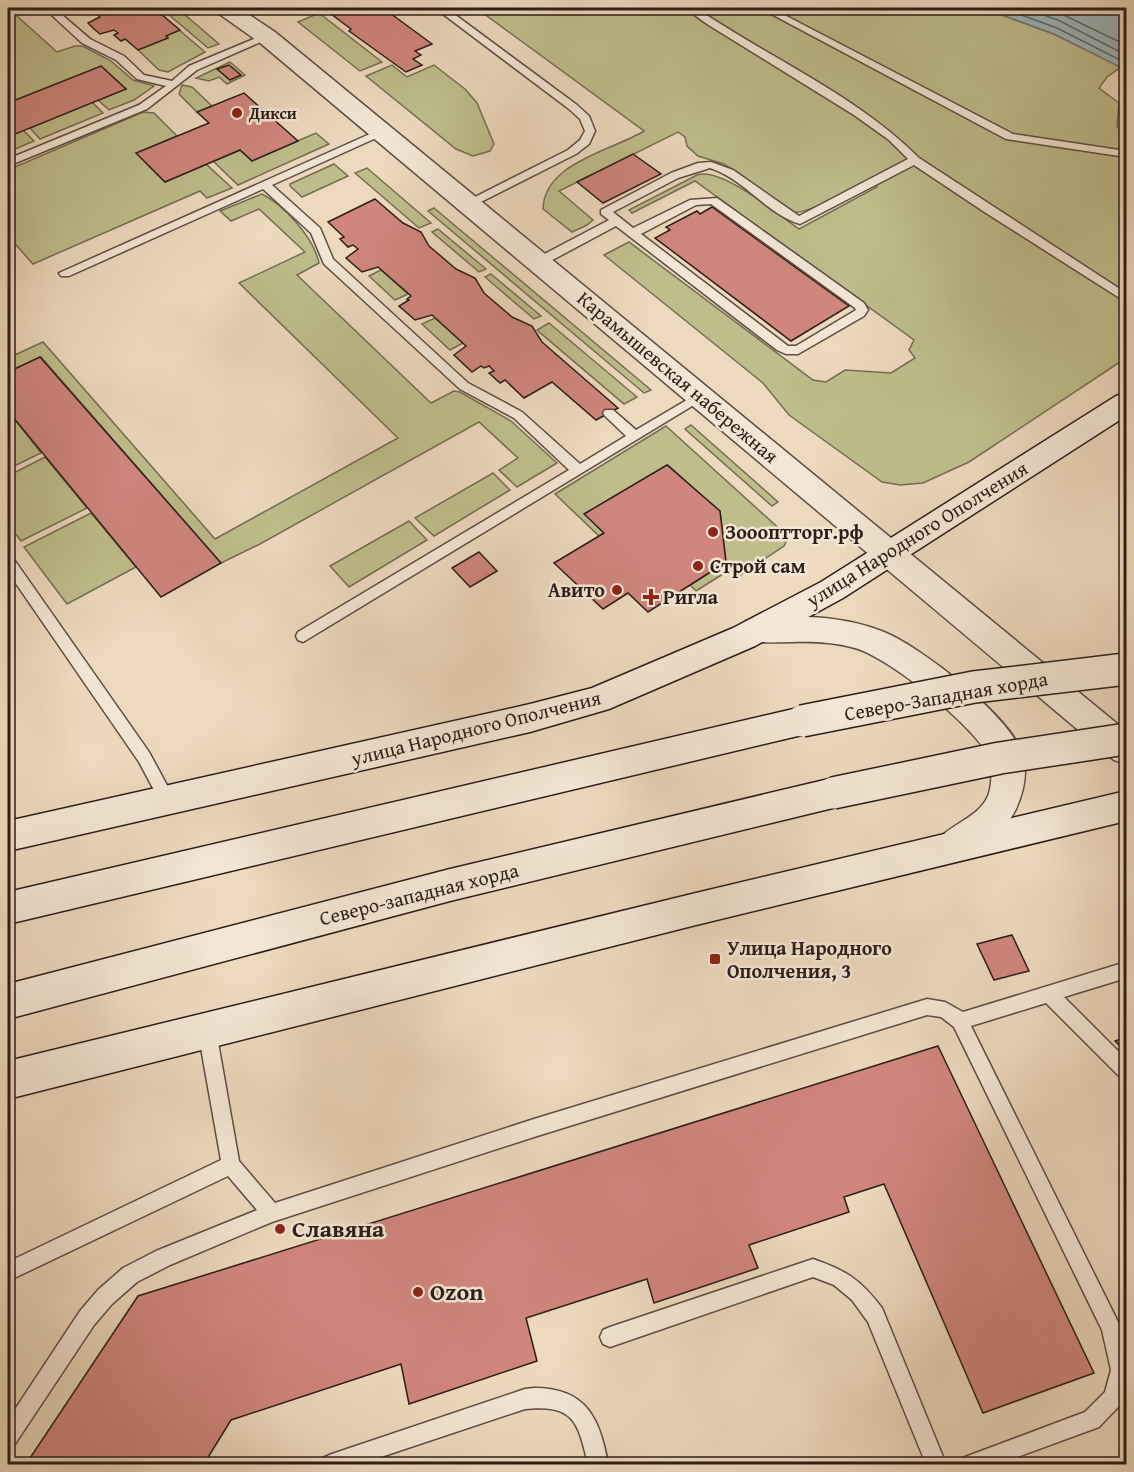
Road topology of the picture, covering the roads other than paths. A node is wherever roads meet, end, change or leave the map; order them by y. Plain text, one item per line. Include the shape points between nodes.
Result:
1 (49, 8) edge
2 (226, 8) edge
3 (440, 8) edge
4 (690, 8) edge
5 (765, 8) edge
6 (267, 37) junction
7 (173, 84) junction
8 (381, 132) junction
9 (1126, 154) edge
10 (915, 160) junction
11 (8, 163) edge
12 (265, 185) junction
13 (469, 204) junction
14 (616, 221) junction
15 (633, 233) junction
16 (539, 262) junction
17 (65, 273) dead end
18 (1126, 298) edge
19 (701, 396) junction
20 (1126, 403) edge
21 (609, 413) dead end
22 (635, 436) junction
23 (578, 470) junction
24 (891, 554) junction
25 (8, 562) edge
26 (757, 630) junction
27 (303, 636) dead end
28 (1126, 669) edge
29 (1126, 739) edge
30 (1126, 750) edge
31 (167, 801) junction
32 (1126, 806) edge
33 (8, 837) edge
34 (950, 848) junction
35 (8, 908) edge
36 (1126, 970) edge
37 (1049, 994) junction
38 (8, 1002) edge
39 (960, 1021) junction
40 (207, 1030) junction
41 (1126, 1071) edge
42 (8, 1080) edge
43 (231, 1165) junction
44 (272, 1213) junction
45 (8, 1272) edge
46 (610, 1337) dead end
47 (8, 1437) edge
48 (332, 1464) edge
49 (598, 1464) edge
50 (936, 1464) edge
51 (972, 1464) edge

1 - 7 lane via 86,41 120,58 141,77
2 - 6 main road, Карамышевская набережная
3 - 13 lane via 573,107 585,118 590,131 585,142 572,152
4 - 10 lane via 858,113
5 - 9 lane via 1010,137
6 - 7 lane via 193,68
6 - 8 main road, Карамышевская набережная
7 - 11 lane via 143,107
8 - 12 lane
8 - 13 main road, Карамышевская набережная
10 - 14 lane via 800,220 727,172 709,164 699,165 604,212
10 - 18 lane
12 - 17 lane
12 - 23 lane via 316,231 328,261 464,386 518,415
13 - 16 main road, Карамышевская набережная
14 - 15 lane
14 - 16 lane
15 - 15 lane via 786,350 804,348 862,310 713,200 694,202
16 - 19 main road, Карамышевская набережная
19 - 22 lane
19 - 24 main road, Карамышевская набережная
20 - 24 main road, улица Народного Ополчения
21 - 22 lane
22 - 23 lane
23 - 27 lane
24 - 26 main road, улица Народного Ополчения
24 - 30 main road, Карамышевская набережная
25 - 31 lane via 144,757
26 - 31 main road, улица Народного Ополчения via 598,700
26 - 34 main road via 808,629 856,636 890,648 924,671 982,725 1005,752 1009,782 998,812 978,832
28 - 35 main road, Северо-Западная хорда, bridge via 974,687 802,721
29 - 38 main road, Северо-западная хорда, bridge via 1000,758 832,793 450,885
31 - 33 main road, улица Народного Ополчения
32 - 34 main road
34 - 40 main road
36 - 37 lane
37 - 39 lane
37 - 41 lane
39 - 44 lane via 952,1012 927,1007
39 - 51 lane via 1111,1328 1121,1370 1113,1398 1092,1420
40 - 42 main road
40 - 43 lane
43 - 44 lane
43 - 45 lane
44 - 47 lane via 130,1275 87,1318
46 - 50 lane via 813,1268 840,1278 859,1293 875,1315
48 - 49 lane via 542,1396 567,1404 587,1423

